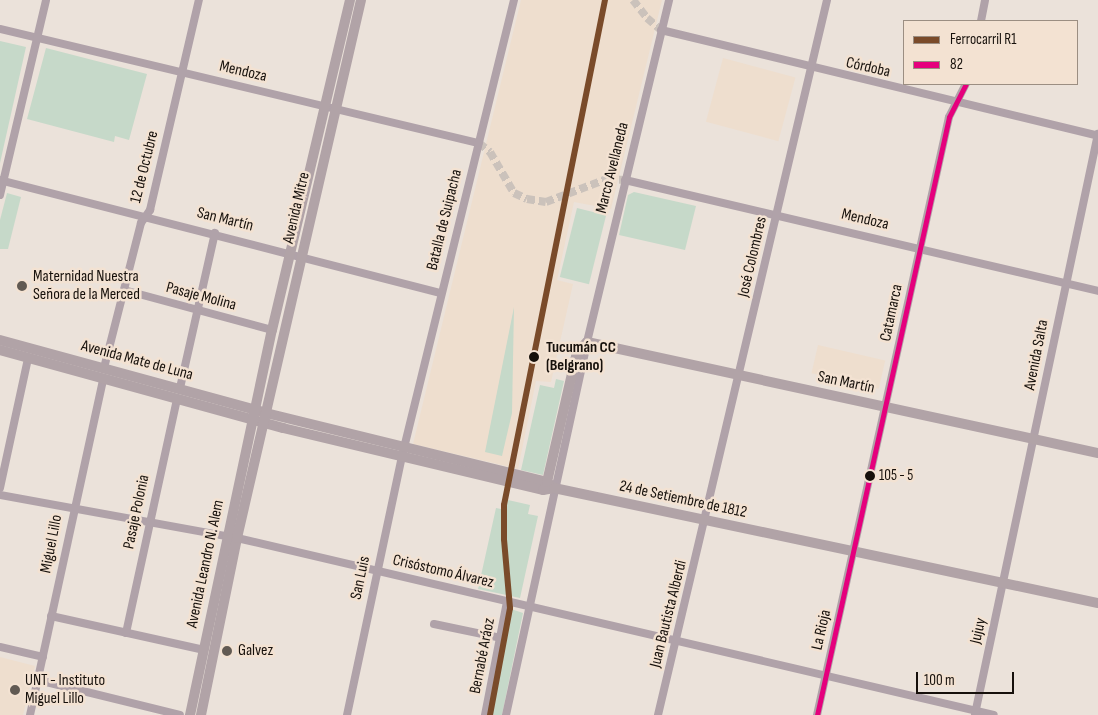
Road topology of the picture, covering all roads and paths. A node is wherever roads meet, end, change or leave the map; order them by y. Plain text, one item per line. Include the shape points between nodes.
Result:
1 (46, 0) edge
2 (199, 0) edge
3 (350, 0) edge
4 (361, 0) edge
5 (514, 0) edge
6 (669, 0) edge
7 (827, 0) edge
8 (986, 0) edge
9 (980, 20) edge
10 (0, 29) edge
11 (662, 30) junction
12 (37, 38) junction
13 (809, 68) junction
14 (182, 72) junction
15 (966, 85) edge
16 (957, 103) junction
17 (331, 106) junction
18 (1098, 135) edge
19 (479, 143) junction
20 (2, 180) edge
21 (625, 180) junction
22 (0, 195) edge
23 (777, 214) junction
24 (146, 215) junction
25 (215, 233) junction
26 (919, 247) junction
27 (290, 252) junction
28 (301, 256) junction
29 (1066, 283) junction
30 (124, 290) junction
31 (1098, 291) edge
32 (441, 293) junction
33 (197, 310) junction
34 (272, 330) junction
35 (0, 340) edge
36 (587, 342) junction
37 (0, 350) edge
38 (28, 358) junction
39 (104, 368) junction
40 (740, 375) junction
41 (103, 379) junction
42 (260, 385) junction
43 (272, 388) junction
44 (178, 394) junction
45 (224, 401) junction
46 (886, 407) junction
47 (231, 413) junction
48 (254, 414) junction
49 (265, 418) junction
50 (285, 423) junction
51 (260, 438) junction
52 (1034, 438) junction
53 (248, 439) junction
54 (403, 452) junction
55 (1098, 453) edge
56 (551, 485) junction
57 (0, 488) edge
58 (0, 495) edge
59 (73, 510) junction
60 (705, 520) junction
61 (148, 524) junction
62 (232, 538) junction
63 (854, 551) junction
64 (377, 571) junction
65 (1004, 583) junction
66 (507, 602) junction
67 (1098, 603) edge
68 (529, 606) junction
69 (51, 616) junction
70 (434, 624) dead end
71 (126, 633) junction
72 (501, 638) junction
73 (677, 642) junction
74 (0, 647) edge
75 (204, 650) junction
76 (43, 657) junction
77 (825, 676) junction
78 (38, 680) junction
79 (975, 713) edge
80 (30, 715) edge
81 (180, 715) edge
82 (190, 715) edge
83 (201, 715) edge
84 (347, 715) edge
85 (485, 715) edge
86 (506, 715) edge
87 (658, 715) edge
88 (817, 715) edge
89 (994, 715) edge

1 - 12 street
2 - 14 street, 12 de Octubre
3 - 17 main road, Avenida Mitre
4 - 17 main road, Avenida Mitre
5 - 19 street, Batalla de Suipacha
6 - 11 street, Marco Avellaneda
7 - 13 street, José Colombres
8 - 9 street
10 - 12 street, Mendoza
11 - 13 street, Córdoba
11 - 21 street, Marco Avellaneda
12 - 14 street, Mendoza
12 - 20 street
13 - 16 street, Córdoba
13 - 23 street, José Colombres
14 - 17 street, Mendoza
14 - 24 street, 12 de Octubre via 150,210
15 - 16 street, Catamarca
16 - 18 street, Córdoba
16 - 26 street, Catamarca via 949,117
17 - 19 street, Mendoza
17 - 27 main road, Avenida Mitre
17 - 28 main road, Avenida Mitre
18 - 29 street, Avenida Salta
19 - 32 street, Batalla de Suipacha
20 - 22 street
20 - 24 street, San Martín
21 - 23 street, Mendoza
21 - 36 street, Marco Avellaneda
23 - 26 street, Mendoza
23 - 40 street, José Colombres
24 - 25 street, San Martín
24 - 30 street, 12 de Octubre via 141,223
25 - 27 street, San Martín
25 - 33 street, Pasaje Polonia
26 - 29 street, Mendoza
26 - 46 street, Catamarca
27 - 28 street, San Martín
27 - 34 main road, Avenida Mitre
28 - 32 street, San Martín
28 - 43 main road, Avenida Mitre
29 - 31 street, Mendoza
29 - 52 street, Avenida Salta
30 - 33 street, Pasaje Molina
30 - 39 street, 12 de Octubre
32 - 54 street, Batalla de Suipacha
33 - 34 street, Pasaje Molina
33 - 44 street, Pasaje Polonia
34 - 42 main road, Avenida Mitre
35 - 39 main road, Avenida Mate de Luna
36 - 40 main road, San Martín
36 - 56 main road, Marco Avellaneda via 577,352
37 - 38 main road, Avenida Mate de Luna
38 - 41 main road, Avenida Mate de Luna
38 - 57 street
39 - 44 main road, Avenida Mate de Luna
40 - 46 main road, San Martín
40 - 60 street, José Colombres
41 - 44 main road, Avenida Mate de Luna
41 - 59 street, Miguel Lillo
42 - 45 main road via 250,400
42 - 48 main road, Avenida Mitre
43 - 49 main road, Avenida Mitre
43 - 50 main road via 276,408
44 - 45 main road, Avenida Mate de Luna
44 - 47 main road, Avenida Mate de Luna
44 - 61 street, Pasaje Polonia
45 - 48 main road, Avenida Mate de Luna
46 - 52 main road, San Martín
46 - 63 street, Catamarca
47 - 48 main road, Avenida Mate de Luna
47 - 53 main road via 246,424
48 - 49 main road, Avenida Mate de Luna
48 - 53 main road, Avenida Leandro N. Alem
49 - 50 main road, 24 de Setiembre de 1812
49 - 51 main road, Avenida Leandro N. Alem
50 - 51 main road via 268,430
50 - 54 main road, 24 de Setiembre de 1812
51 - 62 main road, Avenida Leandro N. Alem
52 - 55 main road, San Martín
52 - 65 street, Avenida Salta
53 - 62 main road, Avenida Leandro N. Alem
54 - 56 main road, 24 de Setiembre de 1812
54 - 64 street, San Luis
56 - 60 main road, 24 de Setiembre de 1812
56 - 68 street
58 - 59 street, Crisóstomo Álvarez
59 - 61 street, Crisóstomo Álvarez
59 - 69 street, Miguel Lillo
60 - 63 main road, 24 de Setiembre de 1812
60 - 73 street, Juan Bautista Alberdi
61 - 62 street, Crisóstomo Álvarez
61 - 71 street, Pasaje Polonia
62 - 64 street, Crisóstomo Álvarez
62 - 75 main road, Avenida Leandro N. Alem
62 - 83 main road, Avenida Leandro N. Alem
63 - 65 main road, 24 de Setiembre de 1812
63 - 77 street, La Rioja
64 - 66 street, Crisóstomo Álvarez
64 - 84 street, San Luis
65 - 67 main road, 24 de Setiembre de 1812
65 - 79 street, Jujuy
66 - 68 street, Crisóstomo Álvarez
66 - 72 street, Bernabé Aráoz
68 - 73 street, Crisóstomo Álvarez
68 - 86 street
69 - 71 street
69 - 76 street, Miguel Lillo
70 - 72 street
71 - 75 street
72 - 85 street, Bernabé Aráoz
73 - 77 street, Crisóstomo Álvarez
73 - 87 street, Juan Bautista Alberdi
74 - 76 street
75 - 82 main road, Avenida Leandro N. Alem
76 - 78 street, Miguel Lillo
77 - 79 street, Crisóstomo Álvarez
77 - 88 street, La Rioja
78 - 80 street, Miguel Lillo
78 - 81 street
79 - 89 street, Crisóstomo Álvarez

